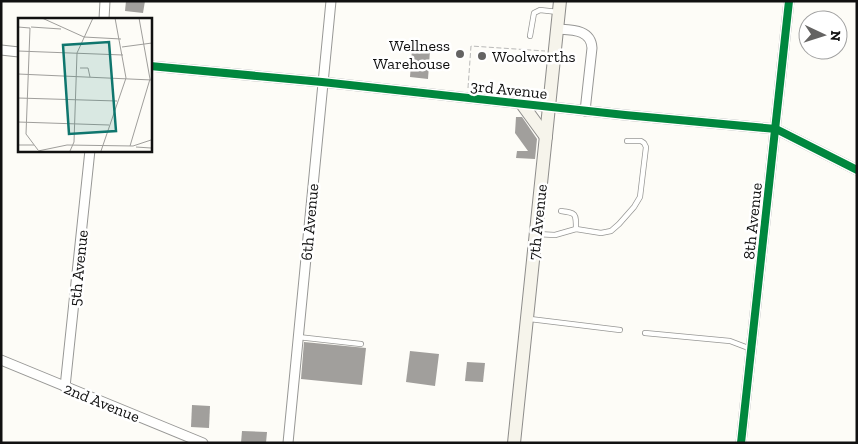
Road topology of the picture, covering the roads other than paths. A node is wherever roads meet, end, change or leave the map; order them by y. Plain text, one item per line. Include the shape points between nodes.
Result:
1 (106, 1) edge
2 (331, 1) edge
3 (789, 1) edge
4 (560, 7) edge
5 (104, 18) edge
6 (557, 29) junction
7 (530, 36) dead end
8 (1, 50) edge
9 (18, 52) edge
10 (151, 66) edge
11 (322, 82) junction
12 (522, 104) junction
13 (549, 107) junction
14 (585, 111) junction
15 (776, 129) junction
16 (546, 137) junction
17 (627, 141) dead end
18 (90, 151) edge
19 (857, 170) edge
20 (561, 211) dead end
21 (576, 229) junction
22 (536, 234) junction
23 (527, 318) junction
24 (620, 330) dead end
25 (645, 333) dead end
26 (298, 337) junction
27 (361, 344) dead end
28 (751, 349) junction
29 (1, 360) edge
30 (66, 387) junction
31 (203, 443) edge
32 (288, 443) edge
33 (514, 443) edge
34 (741, 443) edge

1 - 5 street
2 - 11 street, 6th Avenue
3 - 15 street, 8th Avenue
4 - 6 main road, 7th Avenue
4 - 7 lane via 534,12
6 - 13 main road, 7th Avenue
6 - 14 street via 581,32 591,41
8 - 9 street
10 - 11 street, 3rd Avenue
11 - 12 street, 3rd Avenue
11 - 26 street, 6th Avenue
12 - 13 street, 3rd Avenue
12 - 16 main road
13 - 14 street, 3rd Avenue
13 - 16 main road, 7th Avenue
14 - 15 street, 3rd Avenue
15 - 19 street, 3rd Avenue
15 - 28 street, 8th Avenue
16 - 22 main road, 7th Avenue
17 - 21 lane via 640,141 646,147 640,197 611,231 601,233
18 - 30 street, 5th Avenue
20 - 21 lane via 575,214
21 - 22 lane via 554,235
22 - 23 main road, 7th Avenue
23 - 24 lane
23 - 33 main road, 7th Avenue
25 - 28 lane via 730,342
26 - 27 lane
26 - 32 street, 6th Avenue
28 - 34 street, 8th Avenue
29 - 30 street, 2nd Avenue
30 - 31 street, 2nd Avenue

